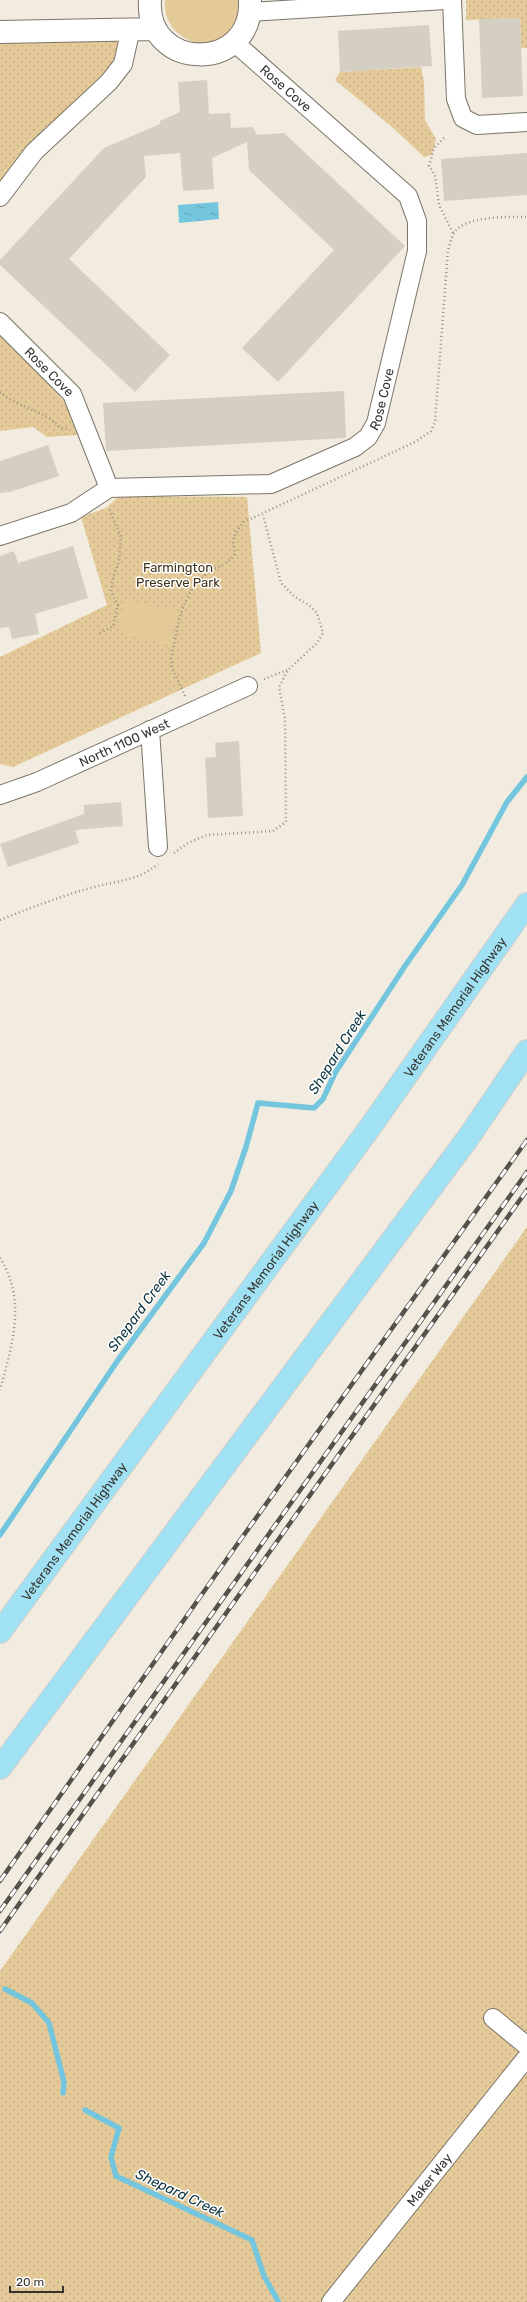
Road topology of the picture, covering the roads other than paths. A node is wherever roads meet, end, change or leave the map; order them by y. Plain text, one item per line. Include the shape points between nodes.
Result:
1 (150, 0) edge
2 (445, 0) edge
3 (452, 0) edge
4 (250, 6) edge
5 (131, 28) junction
6 (155, 28) junction
7 (0, 32) edge
8 (234, 42) junction
9 (527, 122) edge
10 (0, 197) edge
11 (0, 322) edge
12 (109, 488) junction
13 (0, 536) edge
14 (248, 686) road end
15 (150, 730) junction
16 (0, 795) edge
17 (164, 854) road end
18 (527, 904) edge
19 (527, 1051) edge
20 (0, 1632) edge
21 (0, 1768) edge
22 (493, 2018) dead end
23 (527, 2046) edge
24 (527, 2057) edge
25 (331, 2302) edge

1 - 6 street via 149,11
2 - 4 street
3 - 9 street via 456,99 463,118 477,125
4 - 8 street via 245,28
5 - 6 street
5 - 7 street
5 - 10 street via 123,64 109,82 34,152
6 - 8 street via 170,46 192,55 222,51
8 - 12 street, Rose Cove via 408,196 417,221 417,251 376,423 368,437 355,447 271,484
11 - 12 street, Rose Cove via 72,394
12 - 13 street via 71,513
14 - 15 street, North 1100 West
15 - 16 street, North 1100 West via 37,782
15 - 17 street
18 - 20 highway, Veterans Memorial Highway via 371,1126
19 - 21 highway via 468,1138
22 - 23 street
24 - 25 street, Maker Way

